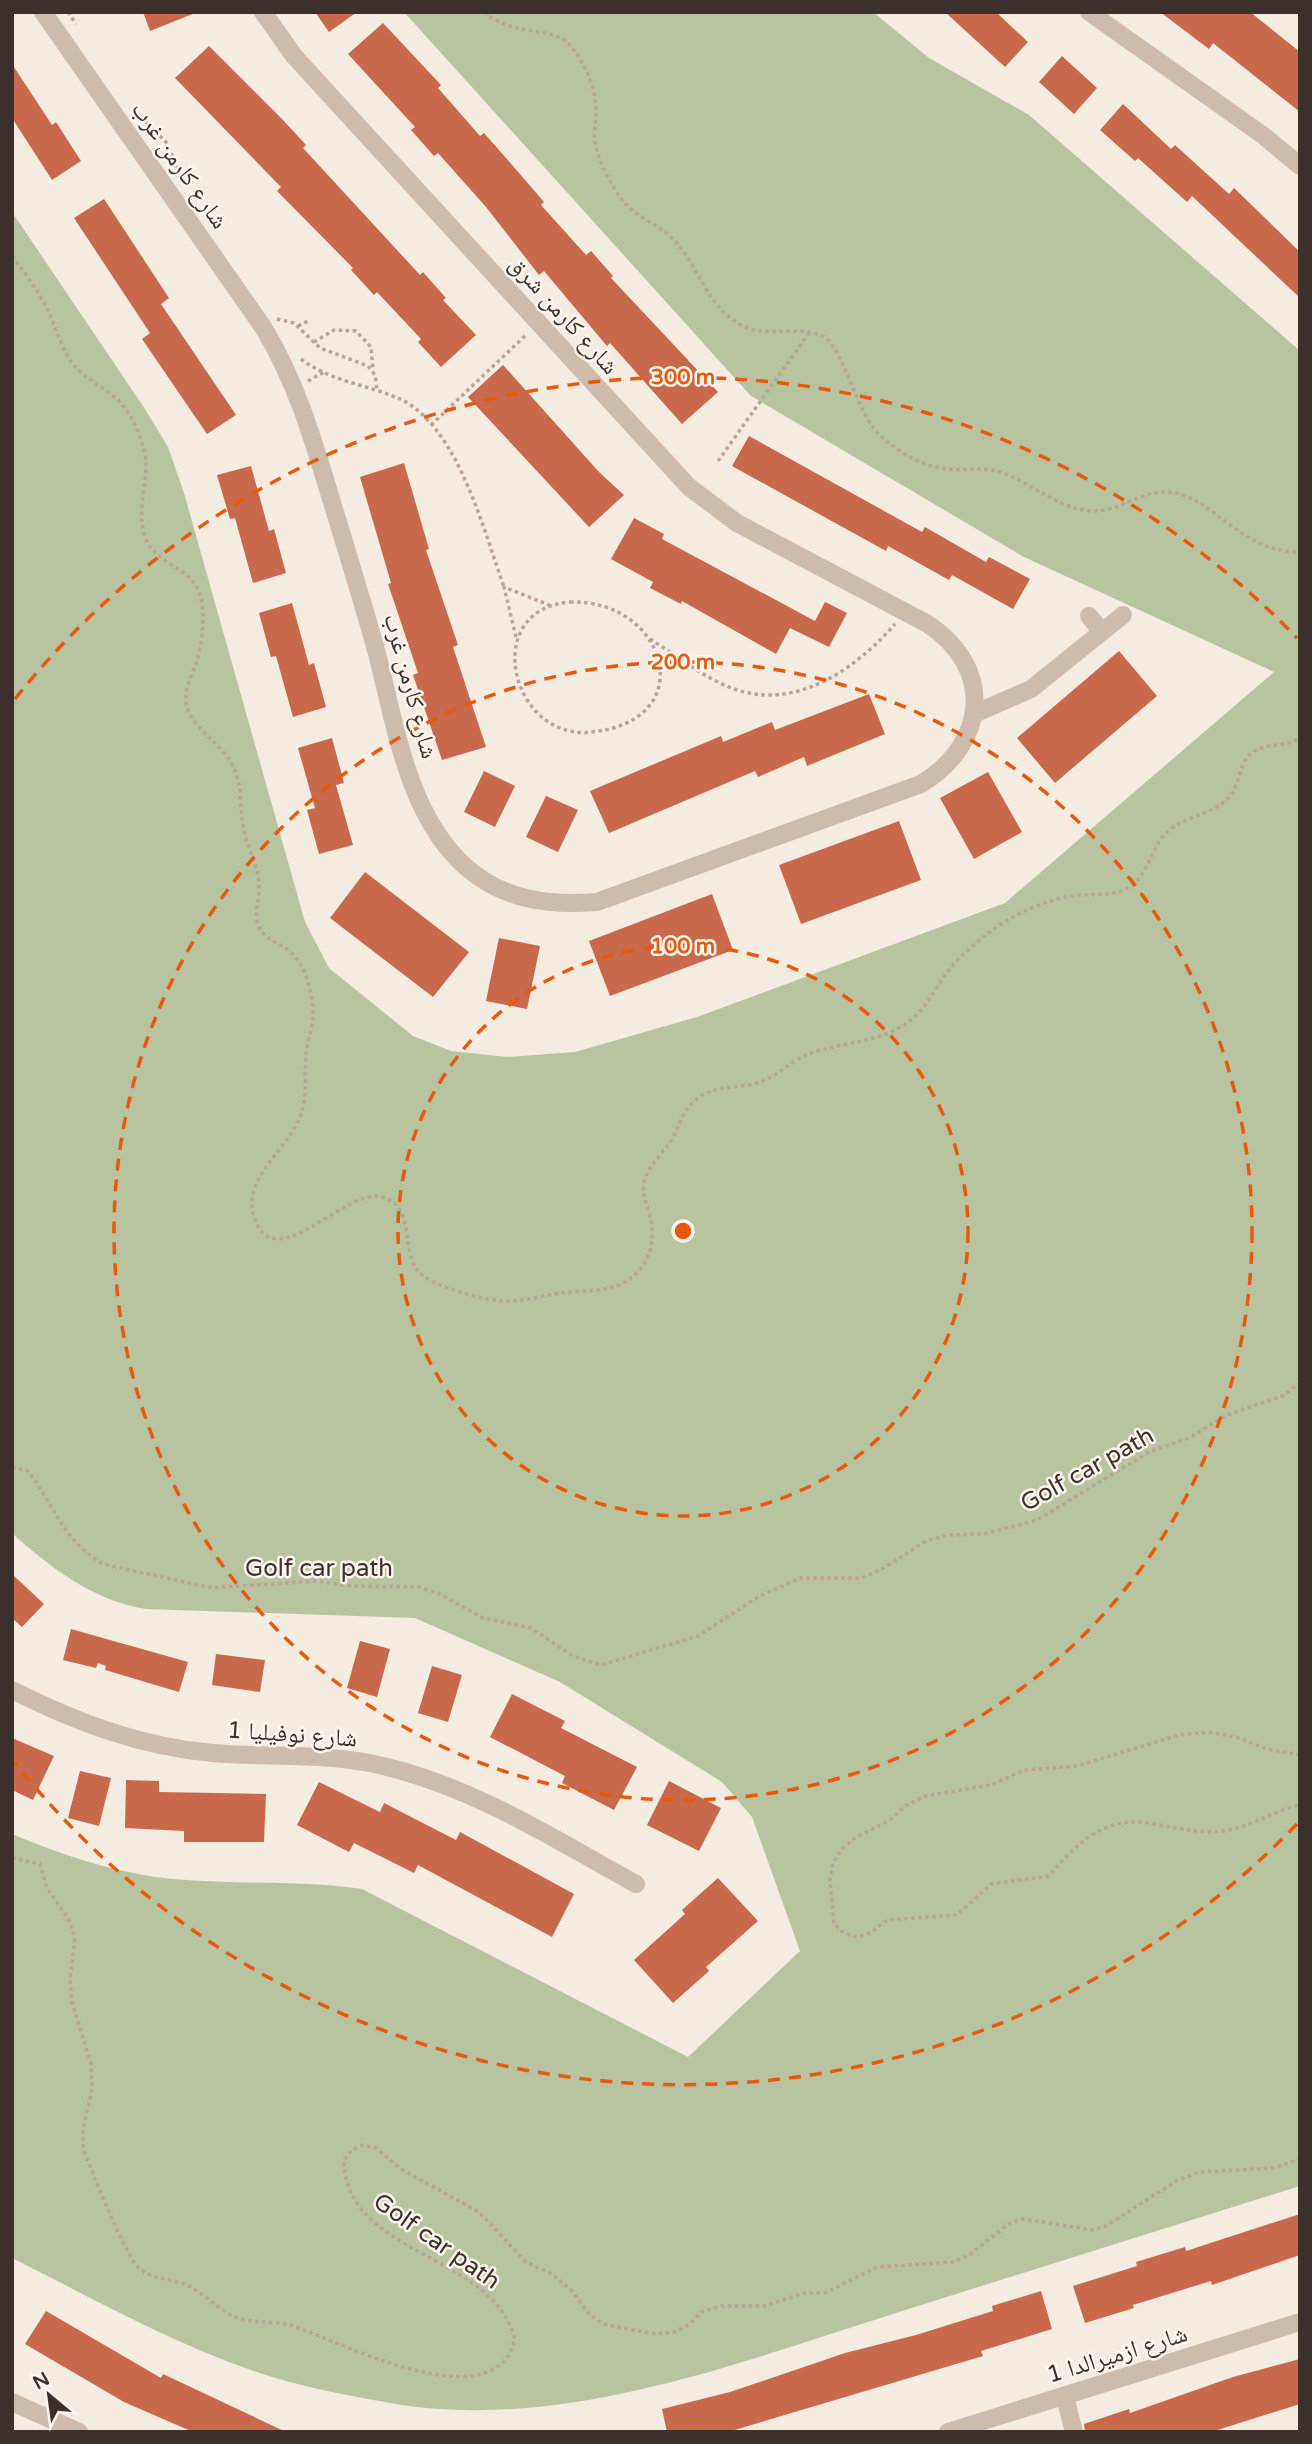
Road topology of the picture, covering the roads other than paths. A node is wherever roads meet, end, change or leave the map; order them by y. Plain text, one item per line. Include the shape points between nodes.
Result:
1 (43, 12) edge
2 (263, 12) edge
3 (1100, 15) edge
4 (1300, 166) edge
5 (1089, 615) dead end
6 (1124, 615) dead end
7 (1102, 632) junction
8 (974, 713) junction
9 (12, 1690) edge
10 (636, 1884) dead end
11 (1300, 2322) edge
12 (1065, 2397) junction
13 (12, 2402) edge
14 (79, 2432) edge
15 (948, 2432) edge
16 (1074, 2432) edge

1 - 8 street, شارع كارمن غرب via 263,327 289,376 307,420 421,803 467,868 489,884 542,902 597,902 618,896 921,784 956,756
2 - 8 street, شارع كارمن شرق via 294,56 706,501 737,523 944,635 959,651 972,681
3 - 4 street
5 - 7 street
6 - 7 street
7 - 8 street via 1031,689
9 - 10 street, شارع نوفيليا 1 via 60,1714 160,1746 213,1753 332,1757 386,1766 439,1782
11 - 12 street, شارع ازميرالدا 1
12 - 15 street, شارع ازميرالدا 1
12 - 16 street
13 - 14 street

